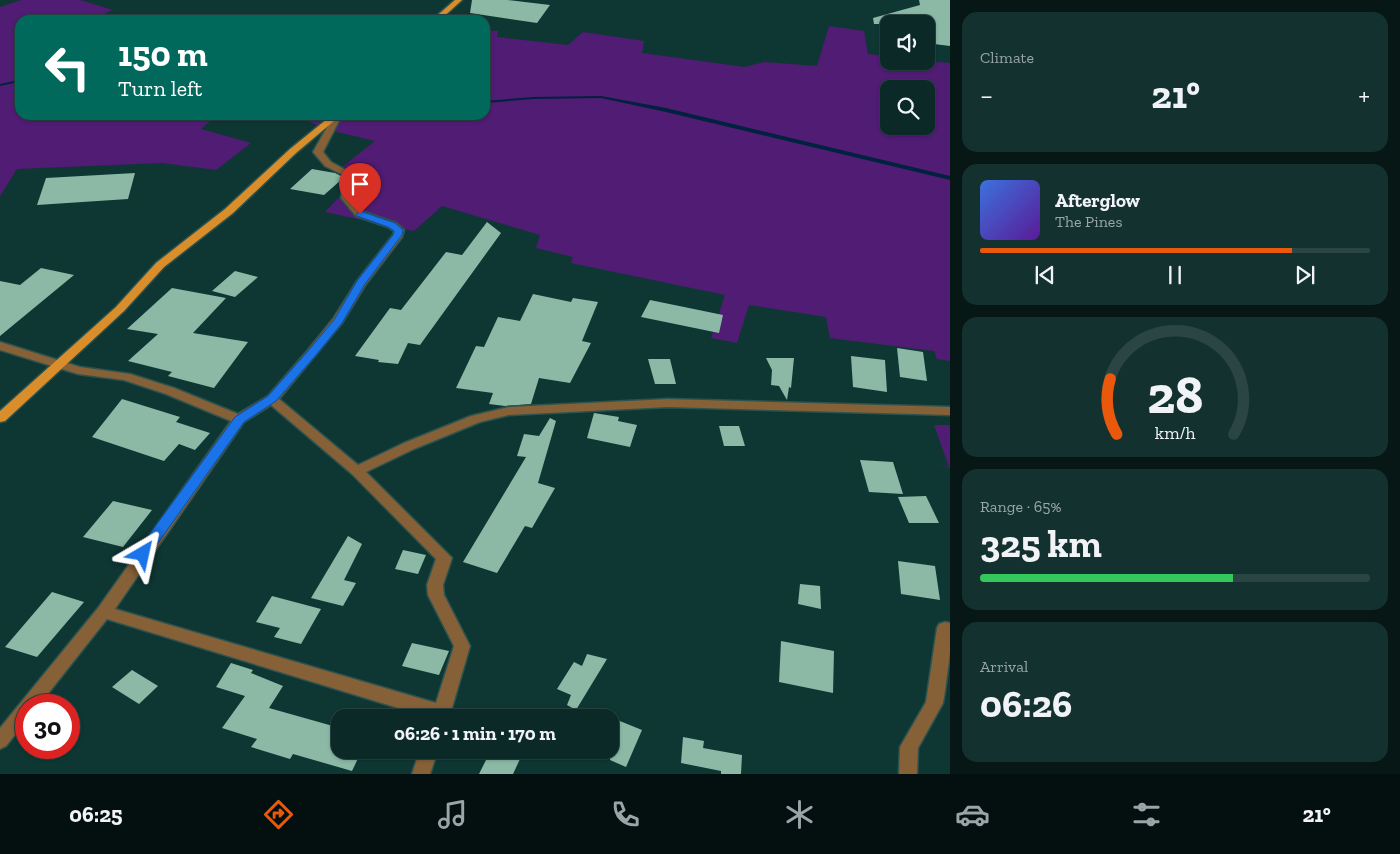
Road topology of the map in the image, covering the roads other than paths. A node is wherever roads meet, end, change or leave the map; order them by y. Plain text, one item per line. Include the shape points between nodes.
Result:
1 (459, 0) edge
2 (442, 15) edge
3 (331, 120) edge
4 (334, 120) edge
5 (0, 346) edge
6 (60, 363) junction
7 (272, 399) junction
8 (950, 411) edge
9 (0, 418) edge
10 (239, 419) junction
11 (357, 472) junction
12 (104, 612) junction
13 (945, 628) dead end
14 (38, 694) edge
15 (421, 709) edge
16 (443, 709) edge
17 (15, 723) edge
18 (0, 741) edge
19 (426, 759) edge
20 (422, 774) edge
21 (908, 774) edge

1 - 2 main road
3 - 6 main road via 229,212 160,265 120,309
4 - 7 street via 318,152 328,164 348,174 346,198 358,212 392,225 399,232 338,321
5 - 6 street
6 - 9 main road
6 - 10 street via 78,370 126,377
7 - 10 street
7 - 11 street
8 - 11 street via 668,403 509,410 476,419 409,446
10 - 12 street
11 - 16 street via 444,558 435,585 436,595 462,646
12 - 14 street
12 - 15 street
13 - 21 street via 934,703 910,747
17 - 18 street
19 - 20 street

